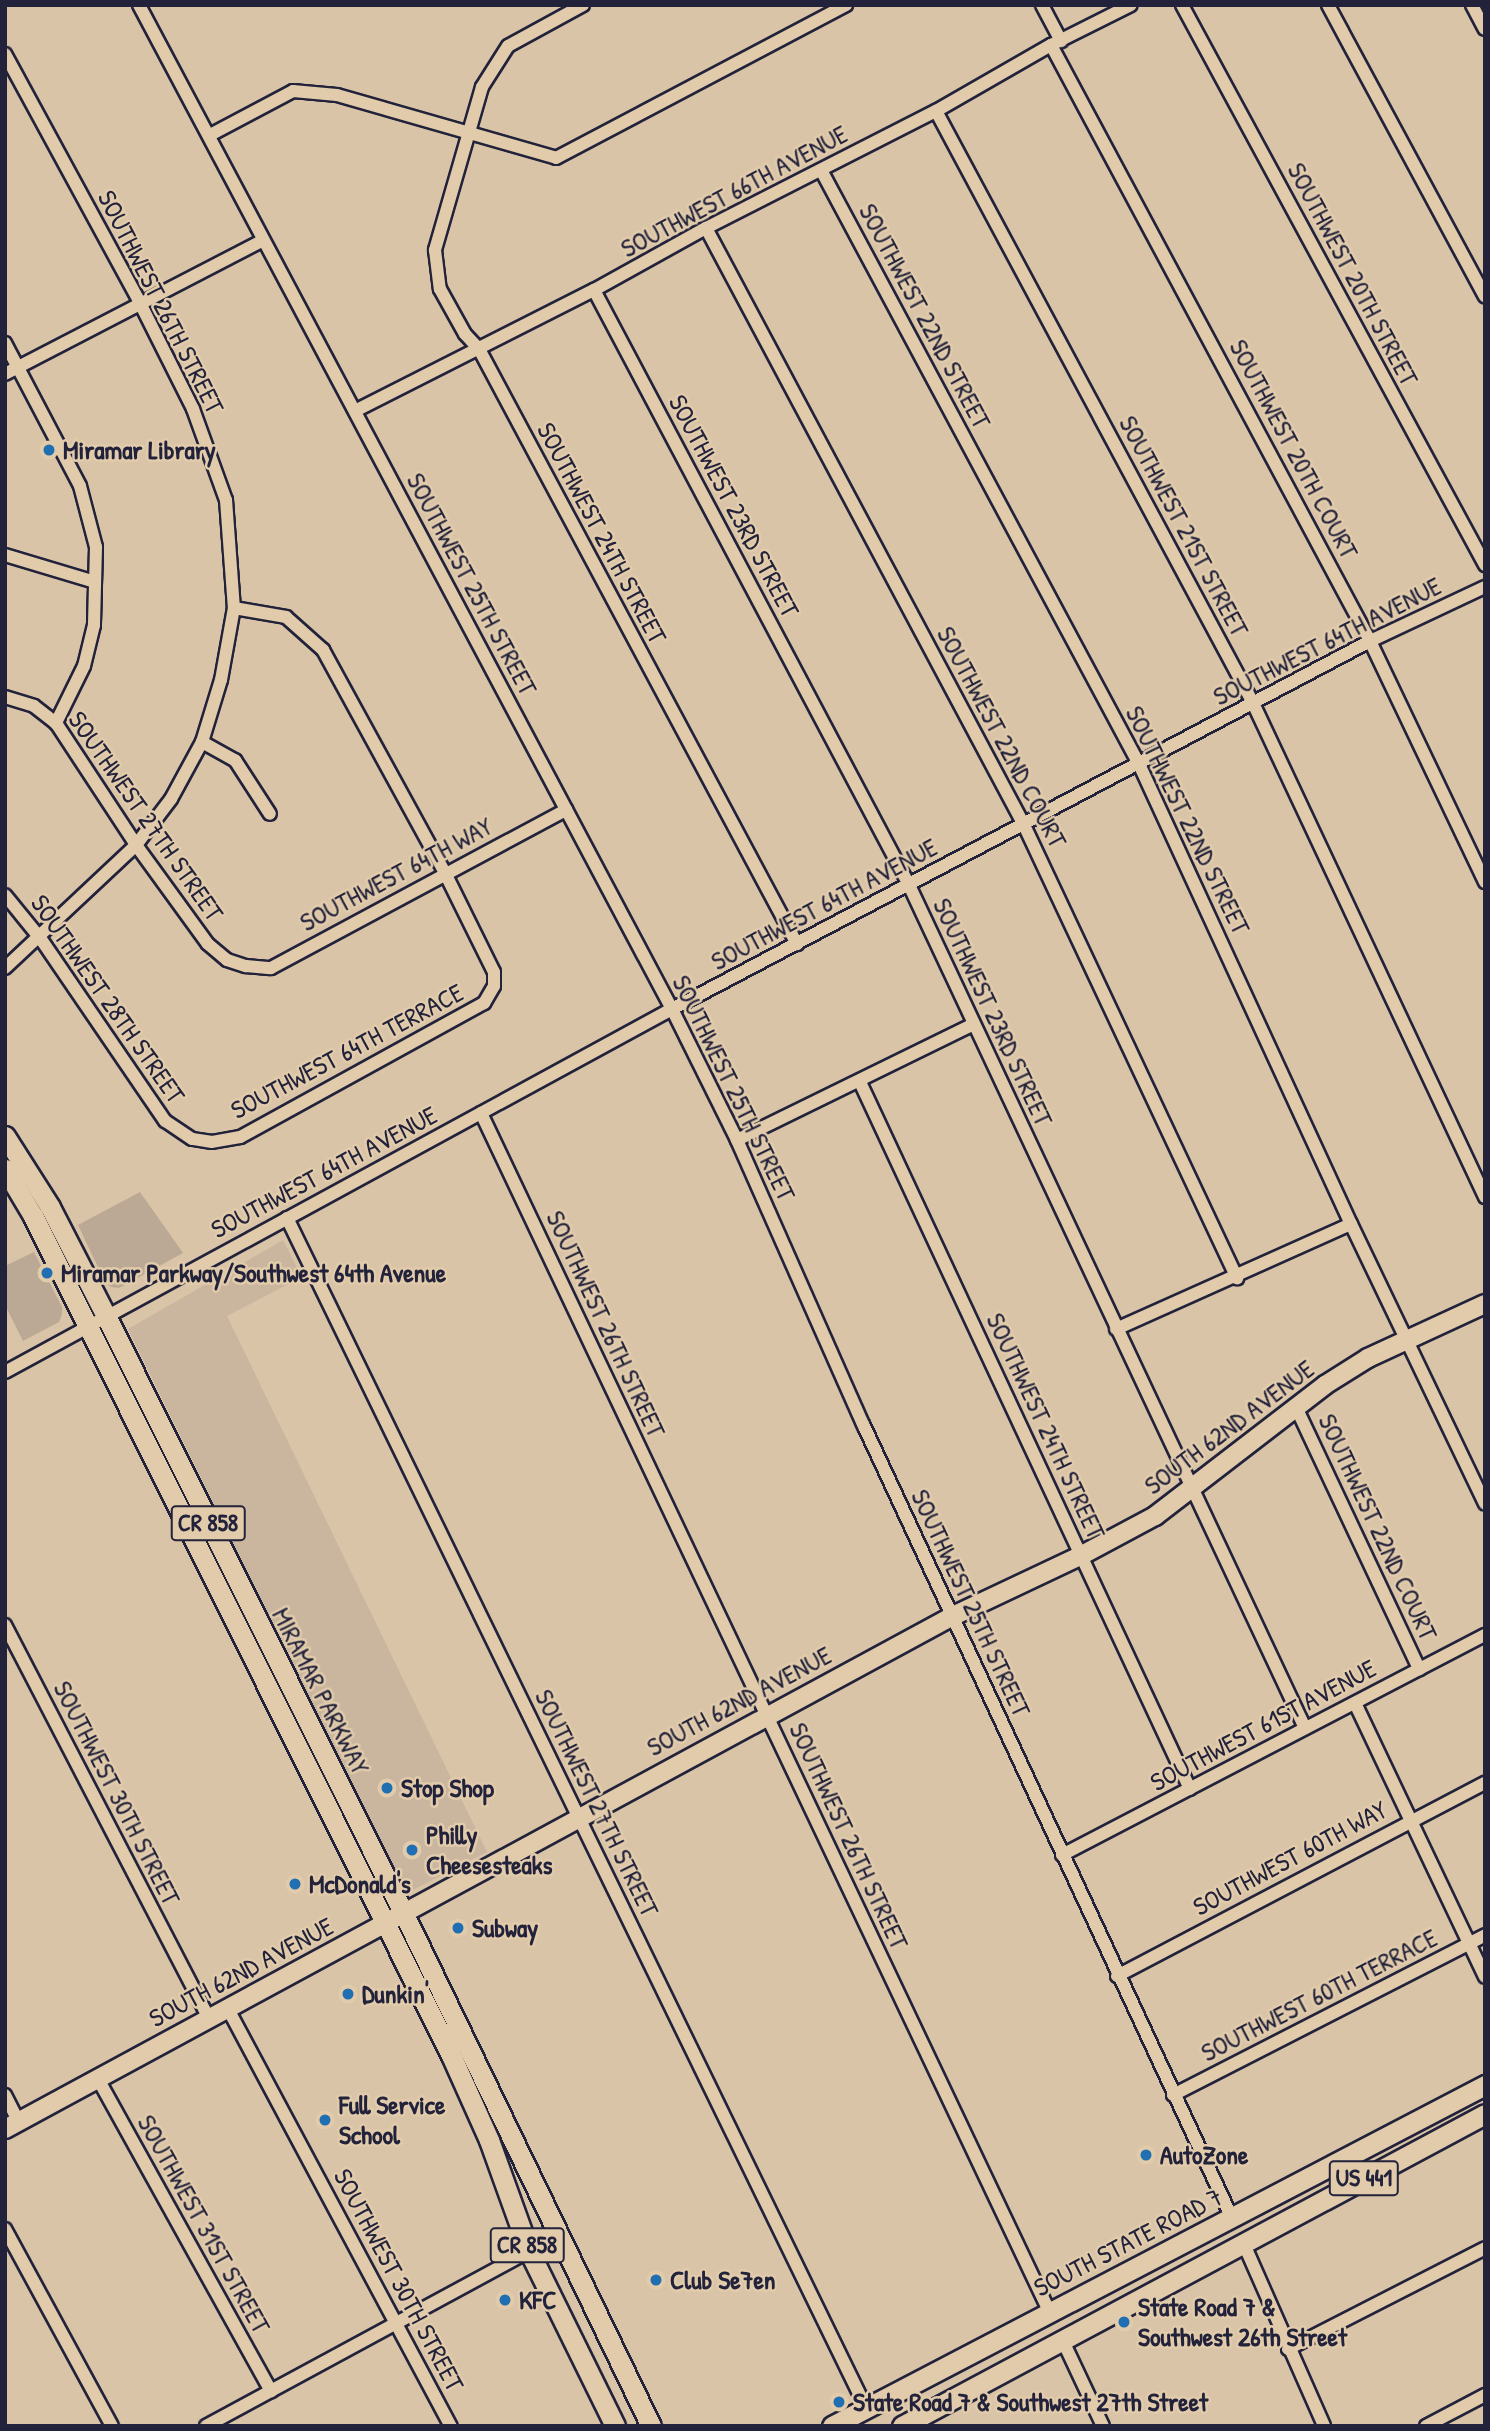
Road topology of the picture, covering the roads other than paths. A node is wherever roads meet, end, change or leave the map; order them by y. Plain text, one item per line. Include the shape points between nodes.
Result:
1 (139, 5) edge
2 (583, 5) edge
3 (846, 5) edge
4 (1042, 5) edge
5 (1131, 5) edge
6 (1182, 5) edge
7 (1328, 5) edge
8 (1472, 5) edge
9 (1485, 29) edge
10 (1056, 43) junction
11 (5, 54) edge
12 (936, 111) junction
13 (471, 132) junction
14 (209, 135) junction
15 (821, 170) junction
16 (706, 228) junction
17 (262, 241) junction
18 (594, 290) junction
19 (1485, 296) edge
20 (140, 303) junction
21 (5, 343) edge
22 (478, 349) junction
23 (19, 367) junction
24 (5, 374) edge
25 (355, 411) junction
26 (5, 555) edge
27 (1485, 565) edge
28 (95, 582) junction
29 (1485, 587) edge
30 (234, 608) junction
31 (1370, 641) junction
32 (5, 697) edge
33 (1253, 703) junction
34 (56, 723) junction
35 (202, 742) junction
36 (1139, 764) junction
37 (566, 810) junction
38 (270, 814) dead end
39 (1024, 825) junction
40 (136, 845) junction
41 (445, 873) junction
42 (1485, 882) edge
43 (909, 885) junction
44 (5, 895) edge
45 (40, 938) junction
46 (797, 944) junction
47 (246, 966) joint
48 (5, 968) edge
49 (672, 1009) junction
50 (972, 1025) junction
51 (860, 1082) junction
52 (481, 1113) junction
53 (5, 1136) edge
54 (737, 1140) junction
55 (212, 1143) joint
56 (5, 1169) edge
57 (1485, 1197) edge
58 (287, 1218) junction
59 (1351, 1224) junction
60 (1237, 1278) junction
61 (1485, 1304) edge
62 (106, 1316) junction
63 (88, 1326) junction
64 (1116, 1329) junction
65 (1407, 1339) junction
66 (5, 1372) edge
67 (1295, 1405) junction
68 (1191, 1490) junction
69 (1485, 1504) edge
70 (192, 1535) junction
71 (1082, 1555) junction
72 (243, 1594) junction
73 (953, 1616) junction
74 (5, 1625) edge
75 (1485, 1635) edge
76 (1419, 1669) junction
77 (1355, 1703) junction
78 (767, 1717) junction
79 (1304, 1728) junction
80 (1485, 1783) edge
81 (1190, 1789) junction
82 (579, 1816) junction
83 (1412, 1819) junction
84 (1062, 1856) junction
85 (404, 1914) junction
86 (385, 1924) junction
87 (1485, 1935) edge
88 (1468, 1943) junction
89 (1117, 1976) junction
90 (1485, 1977) edge
91 (228, 2009) junction
92 (209, 2019) junction
93 (97, 2079) junction
94 (1485, 2085) edge
95 (5, 2095) edge
96 (1173, 2095) junction
97 (1485, 2114) edge
98 (12, 2125) edge
99 (1266, 2200) junction
100 (1232, 2218) junction
101 (5, 2229) edge
102 (1243, 2242) junction
103 (1485, 2248) edge
104 (529, 2251) junction
105 (1208, 2260) junction
106 (1049, 2313) junction
107 (397, 2324) junction
108 (1062, 2339) junction
109 (1288, 2349) junction
110 (271, 2391) junction
111 (1485, 2395) edge
112 (866, 2408) junction
113 (112, 2426) edge
114 (206, 2426) edge
115 (451, 2426) edge
116 (615, 2426) edge
117 (651, 2426) edge
118 (832, 2426) edge
119 (902, 2426) edge
120 (1103, 2426) edge
121 (1324, 2426) edge
122 (1426, 2426) edge

1 - 14 street, SOUTHWEST 25TH STREET
2 - 13 street, SOUTHWEST 24TH STREET via 508,46 482,87
3 - 13 street via 556,158
4 - 10 street, SOUTHWEST 20TH COURT
5 - 10 street, SOUTHWEST 66TH AVENUE
6 - 27 street, SOUTHWEST 20TH STREET
7 - 19 street
8 - 9 street
10 - 12 street, SOUTHWEST 66TH AVENUE
10 - 31 street, SOUTHWEST 20TH COURT
11 - 20 street, SOUTHWEST 26TH STREET
12 - 15 street, SOUTHWEST 66TH AVENUE
12 - 33 street, SOUTHWEST 21ST STREET
13 - 14 street via 337,95 293,91
13 - 22 street, SOUTHWEST 24TH STREET via 435,250 440,289
14 - 17 street, SOUTHWEST 25TH STREET
15 - 16 street, SOUTHWEST 66TH AVENUE
15 - 36 street, SOUTHWEST 22ND STREET
16 - 18 street, SOUTHWEST 66TH AVENUE
16 - 39 street, SOUTHWEST 22ND COURT
17 - 20 street
17 - 25 street, SOUTHWEST 25TH STREET
18 - 22 street, SOUTHWEST 66TH AVENUE
18 - 43 street, SOUTHWEST 23RD STREET
20 - 23 street
20 - 30 street, SOUTHWEST 26TH STREET via 193,409 226,500
21 - 23 street
22 - 25 street, SOUTHWEST 66TH AVENUE
22 - 46 street, SOUTHWEST 24TH STREET
23 - 24 street
23 - 28 street via 79,486 96,547
25 - 37 street, SOUTHWEST 25TH STREET
26 - 28 street
28 - 34 street via 94,625 84,666
29 - 31 street, SOUTHWEST 64TH AVENUE
30 - 35 street, SOUTHWEST 26TH STREET via 221,680
30 - 41 street via 286,617 323,650
31 - 33 street, SOUTHWEST 64TH AVENUE
31 - 42 street, SOUTHWEST 20TH COURT
32 - 34 street, SOUTHWEST 27TH STREET via 34,706
33 - 36 street, SOUTHWEST 64TH AVENUE
33 - 57 street, SOUTHWEST 21ST STREET
34 - 40 street, SOUTHWEST 27TH STREET
35 - 38 street via 235,760
35 - 40 street, SOUTHWEST 26TH STREET via 171,799
36 - 39 street, SOUTHWEST 64TH AVENUE
36 - 59 street, SOUTHWEST 22ND STREET
37 - 41 street, SOUTHWEST 64TH WAY
37 - 49 street, SOUTHWEST 25TH STREET
39 - 43 street, SOUTHWEST 64TH AVENUE
39 - 60 street, SOUTHWEST 22ND COURT
40 - 45 street, SOUTHWEST 26TH STREET
40 - 47 street, SOUTHWEST 27TH STREET via 208,944 227,960
41 - 47 street, SOUTHWEST 64TH WAY via 271,968
41 - 55 street, SOUTHWEST 64TH TERRACE via 494,972 494,986 484,1003 240,1137
43 - 46 street, SOUTHWEST 64TH AVENUE
43 - 50 street, SOUTHWEST 23RD STREET
44 - 45 street, SOUTHWEST 28TH STREET
45 - 48 street, SOUTHWEST 26TH STREET
45 - 55 street, SOUTHWEST 28TH STREET via 165,1121 192,1139
46 - 49 street, SOUTHWEST 64TH AVENUE
49 - 52 street, SOUTHWEST 64TH AVENUE
49 - 54 street, SOUTHWEST 25TH STREET
50 - 51 street
50 - 64 street, SOUTHWEST 23RD STREET
51 - 54 street
51 - 71 street, SOUTHWEST 24TH STREET
52 - 58 street, SOUTHWEST 64TH AVENUE
52 - 78 street, SOUTHWEST 26TH STREET
53 - 62 main road, MIRAMAR PARKWAY / CR 858 via 50,1207
54 - 73 street, SOUTHWEST 25TH STREET
56 - 63 main road, MIRAMAR PARKWAY / CR 858
58 - 62 street, SOUTHWEST 64TH AVENUE
58 - 82 street, SOUTHWEST 27TH STREET
59 - 60 street
59 - 65 street, SOUTHWEST 22ND STREET
60 - 64 street
61 - 65 street, SOUTH 62ND AVENUE
62 - 63 street, SOUTHWEST 64TH AVENUE
62 - 72 main road, MIRAMAR PARKWAY / CR 858
63 - 66 street, SOUTHWEST 64TH AVENUE
63 - 70 main road, MIRAMAR PARKWAY / CR 858
64 - 68 street, SOUTHWEST 23RD STREET
65 - 67 street, SOUTH 62ND AVENUE
65 - 69 street, SOUTHWEST 22ND STREET
67 - 68 street, SOUTH 62ND AVENUE
67 - 76 street, SOUTHWEST 22ND COURT
68 - 71 street, SOUTH 62ND AVENUE via 1155,1516
68 - 79 street, SOUTHWEST 23RD STREET
70 - 72 main road via 208,1551 226,1584
70 - 86 main road, MIRAMAR PARKWAY / CR 858
71 - 73 street, SOUTH 62ND AVENUE
71 - 81 street, SOUTHWEST 24TH STREET
72 - 85 main road, MIRAMAR PARKWAY / CR 858
73 - 78 street, SOUTH 62ND AVENUE
73 - 84 street, SOUTHWEST 25TH STREET
74 - 92 street, SOUTHWEST 30TH STREET
75 - 76 street, SOUTHWEST 61ST AVENUE
76 - 77 street, SOUTHWEST 61ST AVENUE
77 - 79 street, SOUTHWEST 61ST AVENUE
77 - 83 street
78 - 82 street, SOUTH 62ND AVENUE
78 - 106 street, SOUTHWEST 26TH STREET
79 - 81 street, SOUTHWEST 61ST AVENUE
80 - 83 street, SOUTHWEST 60TH WAY
81 - 84 street, SOUTHWEST 61ST AVENUE
82 - 85 street, SOUTH 62ND AVENUE
82 - 112 street, SOUTHWEST 27TH STREET
83 - 88 street
83 - 89 street, SOUTHWEST 60TH WAY
84 - 89 street, SOUTHWEST 25TH STREET
85 - 86 street, SOUTH 62ND AVENUE
85 - 117 main road, MIRAMAR PARKWAY / CR 858
86 - 91 street, SOUTH 62ND AVENUE
86 - 104 main road, MIRAMAR PARKWAY / CR 858 via 489,2140
87 - 88 street, SOUTHWEST 60TH TERRACE
88 - 90 street
88 - 96 street, SOUTHWEST 60TH TERRACE
89 - 96 street, SOUTHWEST 25TH STREET
91 - 92 street, SOUTH 62ND AVENUE
91 - 107 street, SOUTHWEST 30TH STREET
92 - 93 street, SOUTH 62ND AVENUE
93 - 98 street, SOUTH 62ND AVENUE
93 - 110 street, SOUTHWEST 31ST STREET
94 - 99 main road, SOUTH STATE ROAD 7 / US 441
95 - 98 street
96 - 100 street, SOUTHWEST 25TH STREET
97 - 102 main road, SOUTH STATE ROAD 7 / US 441
99 - 100 main road, SOUTH STATE ROAD 7 / US 441
99 - 102 main road via 1247,2224
100 - 105 main road via 1227,2236
100 - 106 main road, SOUTH STATE ROAD 7 / US 441
101 - 113 street
102 - 105 main road, SOUTH STATE ROAD 7 / US 441
102 - 109 street
103 - 109 street
104 - 107 street
104 - 116 main road, MIRAMAR PARKWAY / CR 858
105 - 108 main road, SOUTH STATE ROAD 7 / US 441
106 - 112 main road, SOUTH STATE ROAD 7 / US 441
107 - 110 street
107 - 115 street, SOUTHWEST 30TH STREET
108 - 119 main road, SOUTH STATE ROAD 7 / US 441
108 - 120 street
109 - 121 street
110 - 114 street
111 - 122 street
112 - 118 main road, SOUTH STATE ROAD 7 / US 441

